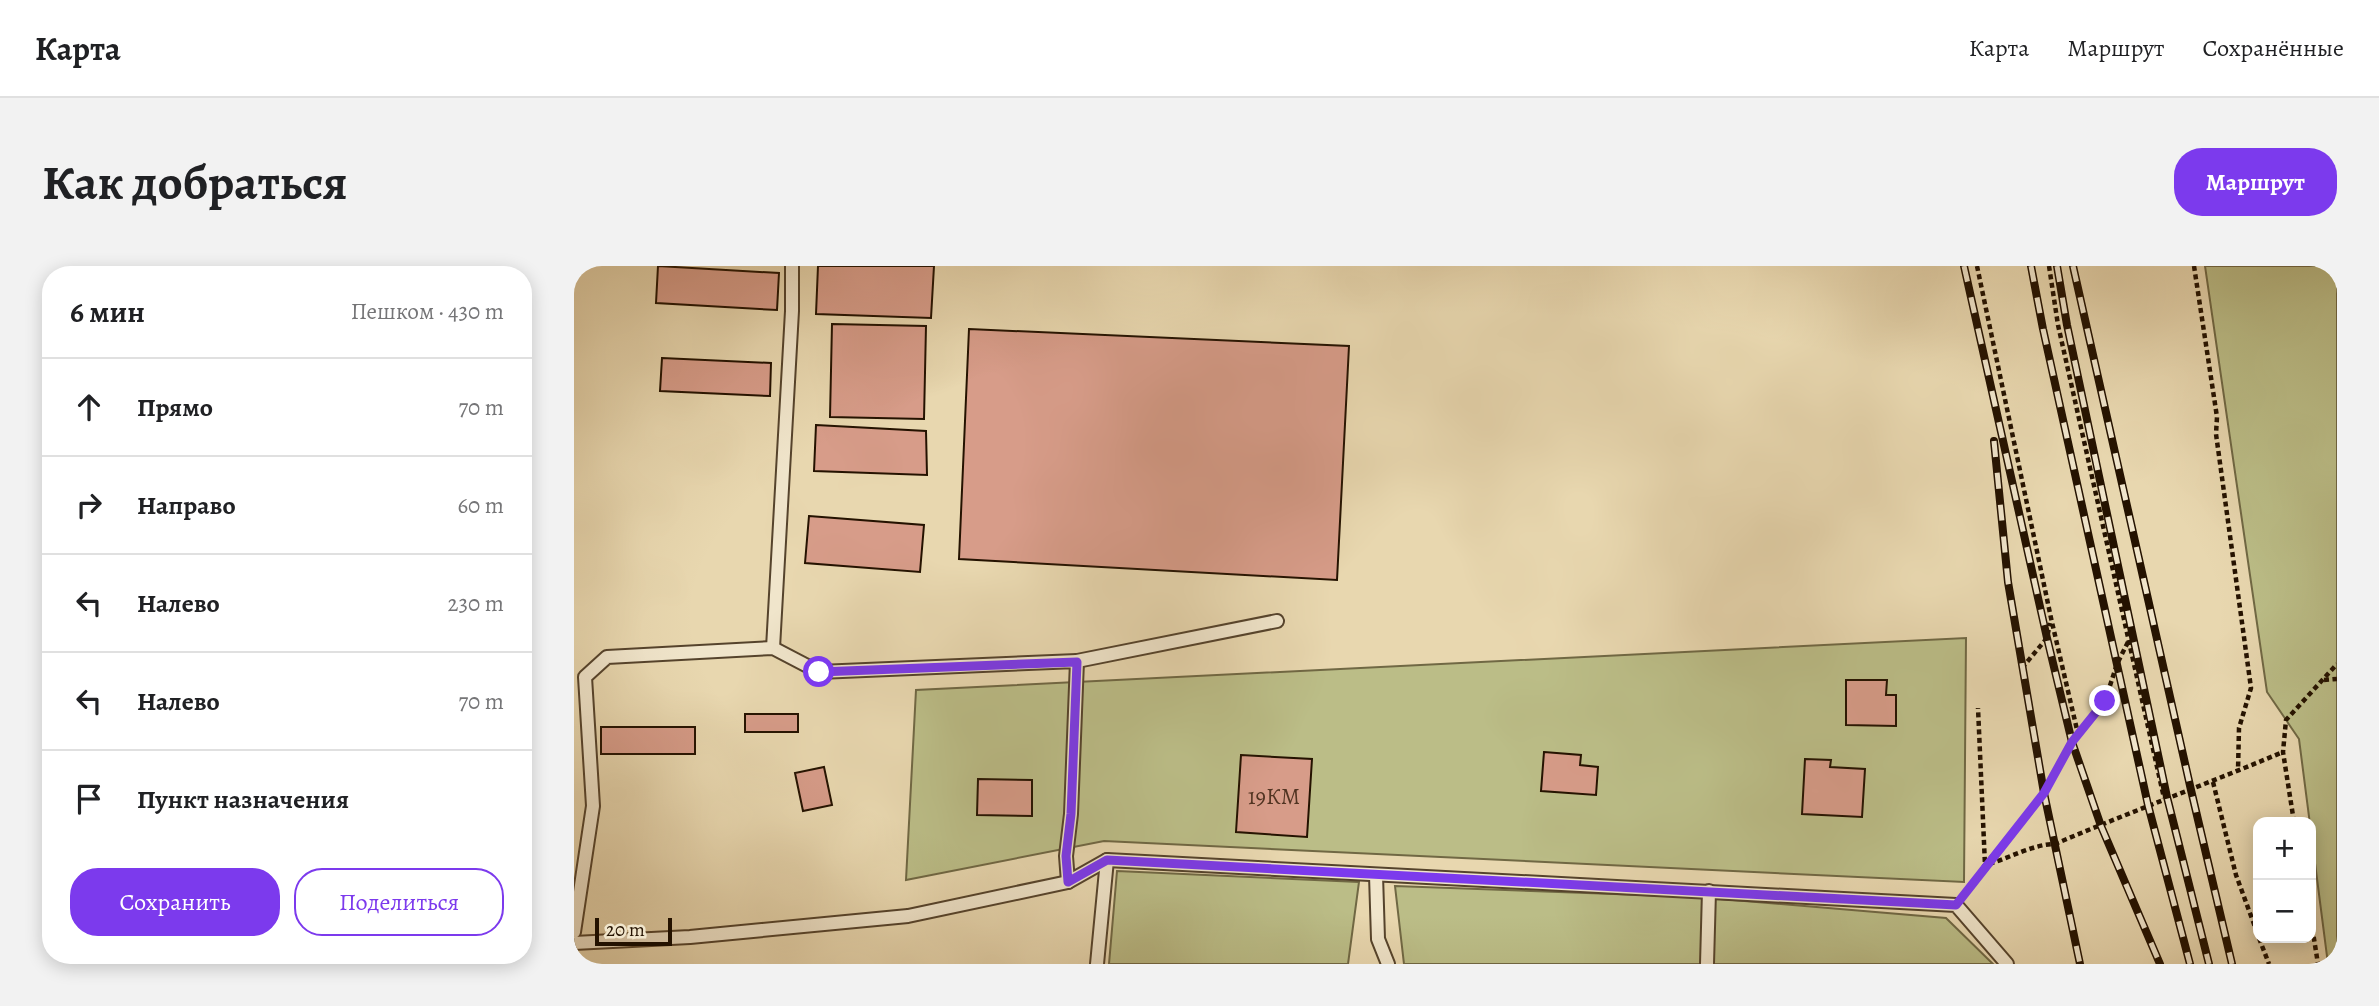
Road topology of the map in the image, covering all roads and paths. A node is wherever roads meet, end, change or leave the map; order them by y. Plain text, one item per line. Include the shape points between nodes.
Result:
1 (792, 266) edge
2 (1977, 266) edge
3 (2049, 266) edge
4 (2194, 266) edge
5 (2051, 618) junction
6 (1277, 621) dead end
7 (2128, 642) junction
8 (773, 648) junction
9 (1077, 662) junction
10 (2337, 664) edge
11 (2022, 668) dead end
12 (2337, 679) edge
13 (2323, 680) junction
14 (1978, 708) dead end
15 (2078, 735) junction
16 (2283, 752) junction
17 (2238, 771) junction
18 (2213, 782) junction
19 (2164, 798) junction
20 (2293, 817) edge
21 (1107, 860) junction
22 (1985, 865) junction
23 (1376, 875) junction
24 (1068, 882) junction
25 (1709, 891) junction
26 (1956, 905) junction
27 (2253, 920) edge
28 (574, 932) edge
29 (574, 943) edge
30 (2262, 943) edge
31 (2315, 943) edge
32 (1097, 964) edge
33 (1388, 964) edge
34 (1706, 964) edge
35 (2007, 964) edge
36 (2269, 964) edge
37 (2318, 964) edge

1 - 8 lane
2 - 5 path
3 - 7 path
4 - 17 path via 2251,688 2239,728
5 - 11 path via 2047,638
5 - 15 path
6 - 9 lane
7 - 15 path via 2105,701
7 - 19 path
8 - 9 lane via 819,672
8 - 28 lane via 607,657 586,677 593,806
9 - 24 lane
10 - 13 path
12 - 13 path
13 - 16 path via 2286,720
14 - 22 path
15 - 22 path via 2044,793
16 - 17 path
16 - 20 path
17 - 18 path
18 - 19 path
18 - 27 path via 2236,875
19 - 22 path via 2055,844 2042,844
21 - 23 lane
21 - 24 lane
21 - 32 lane
22 - 26 path
23 - 25 lane
23 - 33 lane via 1378,939
24 - 29 lane via 908,916
25 - 26 lane
25 - 34 lane
26 - 35 lane
30 - 36 path
31 - 37 path

